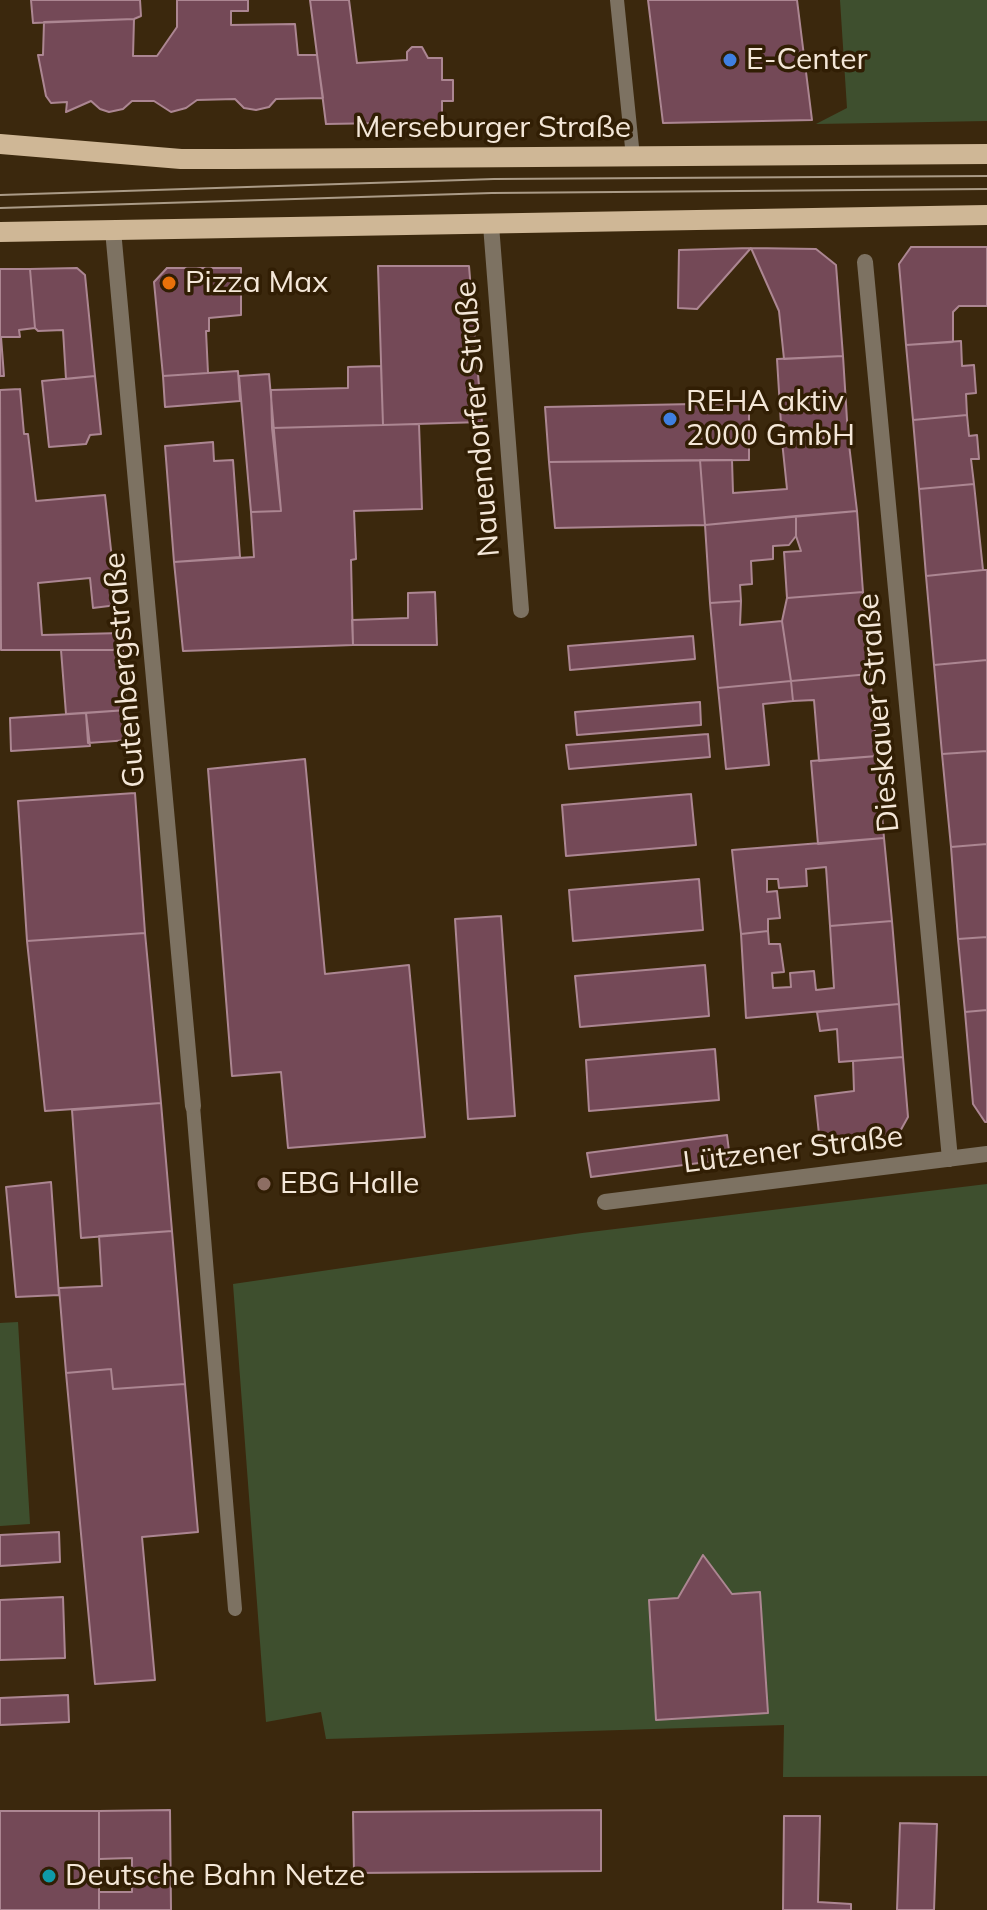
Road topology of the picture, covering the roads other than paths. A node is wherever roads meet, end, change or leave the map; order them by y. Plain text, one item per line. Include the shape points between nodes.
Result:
1 (617, 0) edge
2 (0, 144) edge
3 (987, 154) edge
4 (633, 157) junction
5 (987, 215) edge
6 (491, 225) junction
7 (113, 230) junction
8 (0, 232) edge
9 (865, 262) dead end
10 (521, 610) dead end
11 (193, 1106) joint
12 (987, 1154) edge
13 (950, 1159) junction
14 (605, 1202) dead end
15 (235, 1609) dead end

1 - 4 lane
2 - 4 main road, Merseburger Straße via 181,159
3 - 4 main road, Merseburger Straße
5 - 6 main road
6 - 7 main road
6 - 10 street, Nauendorfer Straße
7 - 8 main road
7 - 11 street, Gutenbergstraße
9 - 13 street, Dieskauer Straße
11 - 15 lane
12 - 13 street, Lützener Straße
13 - 14 street, Lützener Straße

